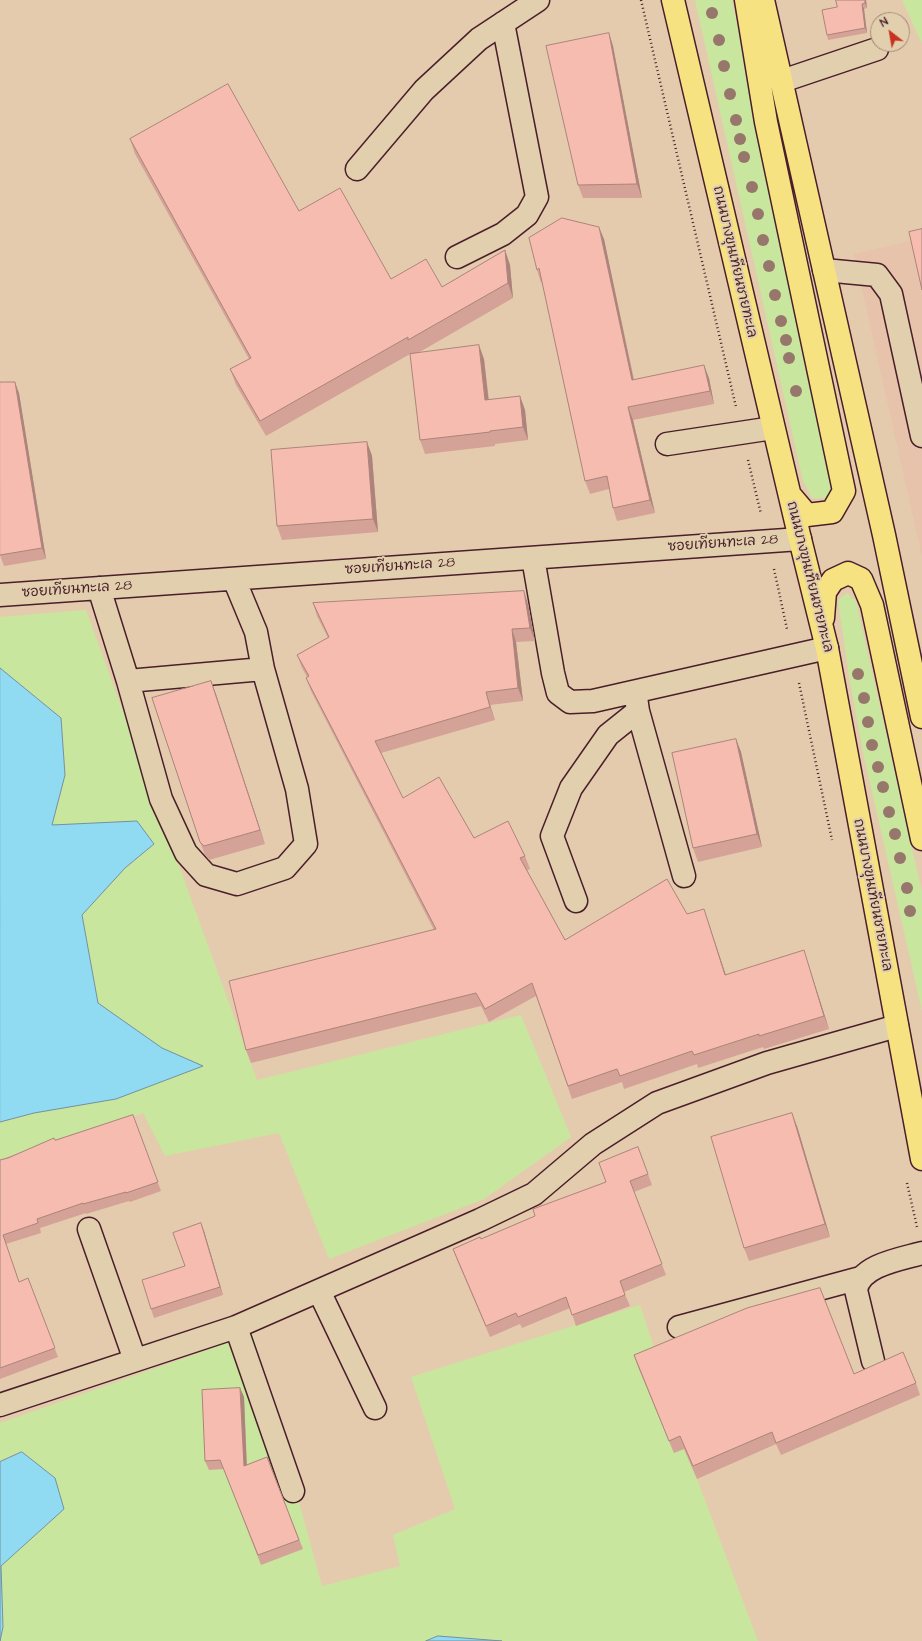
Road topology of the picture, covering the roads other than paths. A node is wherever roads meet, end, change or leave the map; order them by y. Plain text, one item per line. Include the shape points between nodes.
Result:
1 (538, 0) edge
2 (673, 0) edge
3 (746, 0) edge
4 (763, 0) edge
5 (503, 23) junction
6 (870, 51) edge
7 (782, 82) junction
8 (356, 169) dead end
9 (457, 257) dead end
10 (824, 270) junction
11 (773, 428) junction
12 (922, 436) edge
13 (667, 444) dead end
14 (789, 494) junction
15 (800, 539) junction
16 (533, 558) junction
17 (234, 579) junction
18 (99, 588) junction
19 (0, 595) edge
20 (825, 639) junction
21 (262, 669) junction
22 (128, 681) junction
23 (920, 691) edge
24 (637, 701) junction
25 (922, 717) edge
26 (922, 839) edge
27 (684, 876) dead end
28 (576, 902) dead end
29 (897, 1026) junction
30 (922, 1159) edge
31 (89, 1229) dead end
32 (922, 1253) edge
33 (860, 1278) junction
34 (319, 1291) junction
35 (236, 1327) junction
36 (679, 1327) dead end
37 (135, 1360) junction
38 (873, 1361) dead end
39 (0, 1405) edge
40 (374, 1408) dead end
41 (293, 1491) dead end

1 - 5 street
2 - 11 main road, ถนนบางขุนเทียนชายทะเล
3 - 14 main road via 766,122 844,491 832,512 808,515
4 - 7 main road
5 - 8 street via 479,39 424,90
5 - 9 street via 537,197 527,215 503,234
6 - 7 street
7 - 10 main road
10 - 12 street via 877,275 890,294
10 - 23 main road
11 - 13 street
11 - 14 main road, ถนนบางขุนเทียนชายทะเล
14 - 15 main road, ถนนบางขุนเทียนชายทะเล
15 - 16 street, ซอยเทียนทะเล 28
15 - 20 main road, ถนนบางขุนเทียนชายทะเล
16 - 17 street, ซอยเทียนทะเล 28
16 - 24 street via 558,694 570,702
17 - 18 street, ซอยเทียนทะเล 28
17 - 21 street via 256,632
18 - 19 street, ซอยเทียนทะเล 28
18 - 22 street
20 - 24 street
20 - 26 main road via 825,592 833,580 848,573 861,578 872,605
20 - 29 main road, ถนนบางขุนเทียนชายทะเล
21 - 22 street
21 - 22 street via 297,789 306,844 285,868 237,884 206,875 186,853 161,799
23 - 25 main road
24 - 27 street
24 - 28 street via 608,735 571,788 552,836
29 - 30 main road, ถนนบางขุนเทียนชายทะเล
29 - 34 street via 767,1063 657,1103 593,1144 534,1194
31 - 37 street
32 - 33 street via 888,1263
33 - 36 street
33 - 38 street via 856,1290
34 - 35 street
34 - 40 street
35 - 37 street
35 - 41 street
37 - 39 street

